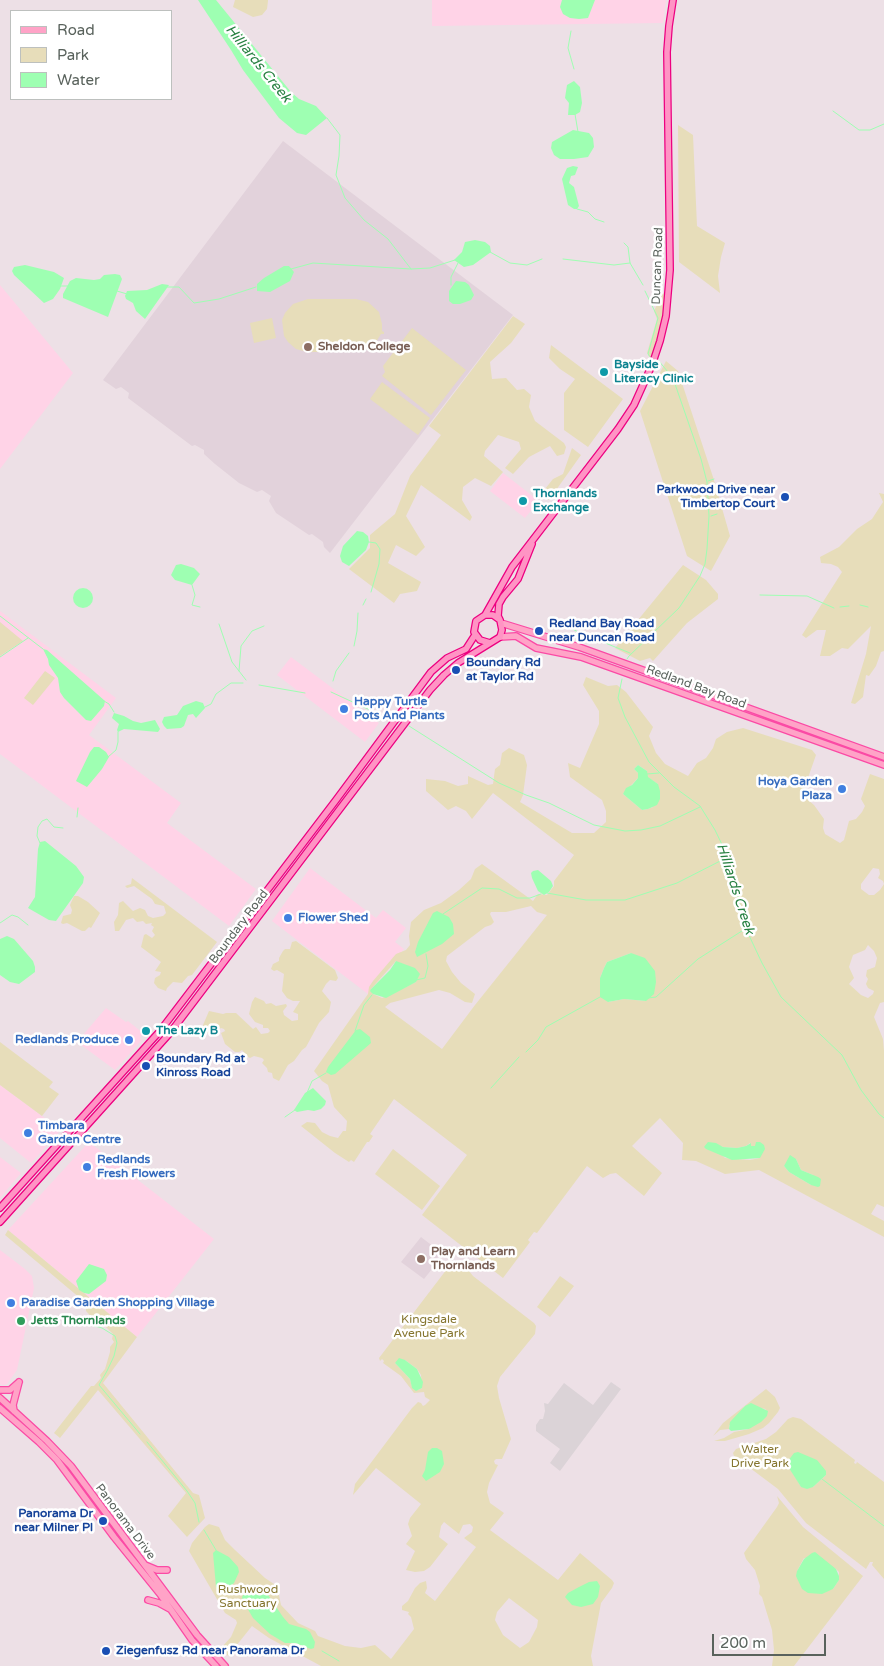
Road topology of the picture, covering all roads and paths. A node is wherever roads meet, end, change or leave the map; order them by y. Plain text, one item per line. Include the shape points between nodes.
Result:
1 (673, 0) edge
2 (543, 528) junction
3 (485, 615) junction
4 (500, 622) junction
5 (475, 635) junction
6 (500, 637) junction
7 (490, 643) junction
8 (884, 757) edge
9 (884, 765) edge
10 (0, 1209) edge
11 (6, 1215) junction
12 (0, 1222) edge
13 (0, 1390) edge
14 (0, 1398) edge
15 (0, 1408) edge
16 (14, 1412) junction
17 (143, 1564) junction
18 (167, 1570) dead end
19 (148, 1600) dead end
20 (172, 1610) junction
21 (216, 1666) edge
22 (225, 1666) edge

1 - 2 highway, Duncan Road via 667,52 670,284 660,341 634,405
2 - 3 highway, Duncan Road via 512,567
2 - 4 highway, Duncan Road via 516,584 501,600 498,609
3 - 4 highway
3 - 5 highway via 476,621
4 - 6 highway
4 - 8 main road, Redland Bay Road via 580,647
5 - 7 highway
5 - 10 highway, Boundary Road via 466,649 442,661 431,672 160,1031
6 - 7 highway
6 - 9 main road, Redland Bay Road via 516,636 536,648 581,657
7 - 11 highway, Boundary Road via 458,663 430,690 184,1017
10 - 11 highway
11 - 12 highway, Boundary Road
13 - 16 main road via 10,1390 19,1382
14 - 16 main road, Panorama Drive
15 - 20 main road, Panorama Drive via 57,1460
16 - 17 main road, Panorama Drive via 71,1466
17 - 18 main road
17 - 22 main road, Panorama Drive via 204,1644
19 - 20 main road
20 - 21 main road, Panorama Drive via 192,1640

